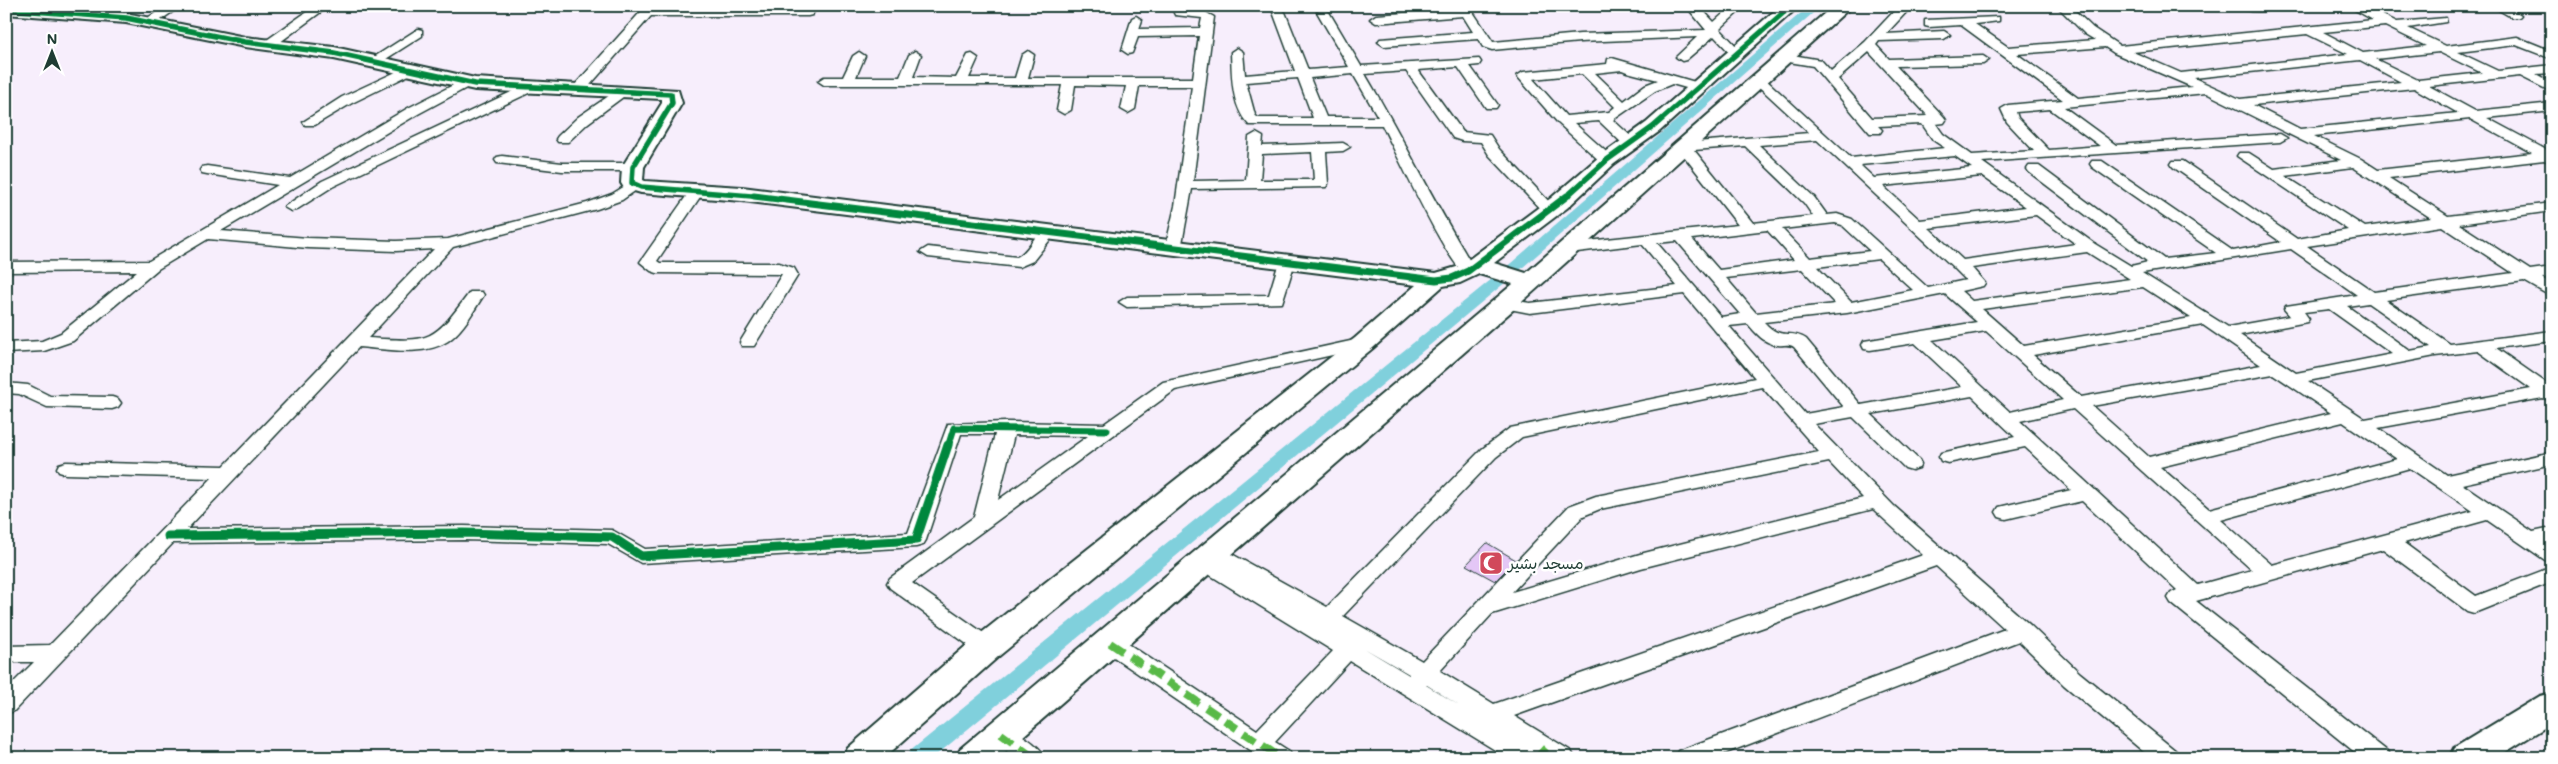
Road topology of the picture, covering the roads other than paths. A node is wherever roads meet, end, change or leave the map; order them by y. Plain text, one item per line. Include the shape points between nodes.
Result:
1 (175, 6) edge
2 (323, 6) edge
3 (812, 6) edge
4 (1177, 6) edge
5 (1368, 6) edge
6 (1692, 6) edge
7 (1739, 6) edge
8 (1791, 6) edge
9 (1844, 6) edge
10 (1906, 6) edge
11 (2063, 6) edge
12 (2244, 6) edge
13 (2273, 6) edge
14 (2354, 6) edge
15 (2498, 6) edge
16 (6, 9) edge
17 (650, 9) edge
18 (1465, 9) edge
19 (1279, 12) dead end
20 (1323, 12) dead end
21 (2515, 15) dead end
22 (1376, 19) junction
23 (1995, 19) dead end
24 (1136, 20) dead end
25 (2442, 20) dead end
26 (1964, 21) junction
27 (148, 23) junction
28 (1929, 24) dead end
29 (2391, 24) junction
30 (2309, 30) junction
31 (1712, 31) junction
32 (1206, 32) junction
33 (418, 33) dead end
34 (1132, 33) junction
35 (1481, 35) junction
36 (1944, 35) dead end
37 (1872, 42) junction
38 (2105, 43) junction
39 (268, 45) junction
40 (2442, 49) junction
41 (1128, 50) dead end
42 (2118, 50) junction
43 (2008, 51) junction
44 (1237, 52) dead end
45 (1736, 52) junction
46 (915, 55) dead end
47 (1028, 55) dead end
48 (2552, 55) edge
49 (859, 56) dead end
50 (2362, 56) junction
51 (1682, 57) dead end
52 (972, 58) dead end
53 (1603, 58) dead end
54 (1787, 58) junction
55 (1983, 60) dead end
56 (374, 61) junction
57 (1475, 62) dead end
58 (1461, 63) junction
59 (1886, 63) junction
60 (1623, 66) junction
61 (1410, 68) junction
62 (411, 69) junction
63 (2552, 69) edge
64 (1586, 71) junction
65 (1356, 72) junction
66 (2522, 72) junction
67 (2496, 75) junction
68 (1303, 76) junction
69 (2178, 76) junction
70 (1238, 79) junction
71 (1830, 79) junction
72 (1671, 80) junction
73 (824, 81) dead end
74 (848, 81) junction
75 (1760, 81) junction
76 (467, 82) junction
77 (905, 82) junction
78 (960, 82) junction
79 (1020, 82) junction
80 (1069, 82) junction
81 (1133, 82) junction
82 (1199, 82) junction
83 (2416, 84) junction
84 (1698, 87) junction
85 (528, 88) junction
86 (2552, 88) edge
87 (2208, 89) junction
88 (578, 90) junction
89 (622, 91) junction
90 (2076, 103) junction
91 (2238, 103) junction
92 (1491, 105) dead end
93 (2053, 105) junction
94 (2552, 107) edge
95 (1623, 108) junction
96 (1128, 109) dead end
97 (1064, 110) dead end
98 (2530, 110) junction
99 (2472, 116) junction
100 (1604, 118) junction
101 (1564, 120) junction
102 (1926, 120) junction
103 (1387, 121) junction
104 (2552, 121) edge
105 (310, 122) dead end
106 (1321, 122) junction
107 (2298, 133) junction
108 (1821, 136) junction
109 (2280, 138) dead end
110 (563, 139) dead end
111 (1748, 142) junction
112 (1630, 143) junction
113 (1343, 147) dead end
114 (1684, 147) junction
115 (1319, 148) junction
116 (2114, 150) junction
117 (1965, 155) junction
118 (2046, 155) junction
119 (2244, 156) dead end
120 (2549, 157) edge
121 (502, 160) dead end
122 (1607, 160) junction
123 (1849, 162) junction
124 (2356, 162) junction
125 (2097, 164) dead end
126 (2178, 164) dead end
127 (2034, 169) dead end
128 (207, 170) dead end
129 (1988, 171) junction
130 (2272, 174) junction
131 (2376, 175) junction
132 (634, 176) junction
133 (295, 183) junction
134 (1872, 183) junction
135 (1184, 184) junction
136 (1253, 184) junction
137 (697, 190) junction
138 (291, 207) dead end
139 (2552, 207) edge
140 (1549, 210) junction
141 (2040, 210) junction
142 (1823, 219) junction
143 (2448, 221) junction
144 (1770, 225) junction
145 (1917, 225) junction
146 (1748, 228) junction
147 (2362, 232) junction
148 (1048, 234) junction
149 (208, 235) junction
150 (1680, 235) junction
151 (1646, 239) junction
152 (448, 244) junction
153 (2296, 244) junction
154 (2090, 247) junction
155 (1569, 248) junction
156 (1173, 249) junction
157 (928, 252) dead end
158 (1883, 254) junction
159 (2230, 256) junction
160 (1288, 262) junction
161 (1805, 263) junction
162 (1960, 264) junction
163 (2161, 264) junction
164 (152, 266) junction
165 (6, 267) edge
166 (1477, 268) junction
167 (2128, 271) junction
168 (2552, 272) edge
169 (1715, 275) junction
170 (2528, 276) junction
171 (1436, 280) junction
172 (1523, 280) junction
173 (2145, 282) junction
174 (1948, 288) junction
175 (1689, 290) junction
176 (2552, 292) edge
177 (1926, 293) junction
178 (476, 295) dead end
179 (2372, 298) junction
180 (1127, 302) dead end
181 (1505, 304) junction
182 (2333, 304) junction
183 (1969, 306) junction
184 (1847, 308) junction
185 (1753, 318) junction
186 (2206, 320) junction
187 (1716, 322) junction
188 (1990, 325) junction
189 (2225, 333) junction
190 (2552, 336) edge
191 (1919, 337) junction
192 (356, 342) junction
193 (748, 342) dead end
194 (1364, 343) junction
195 (1870, 345) dead end
196 (2481, 345) junction
197 (6, 348) edge
198 (2447, 350) junction
199 (2020, 352) junction
200 (2407, 357) junction
201 (2276, 368) junction
202 (2292, 379) junction
203 (1767, 381) junction
204 (6, 388) edge
205 (1976, 390) junction
206 (2549, 394) edge
207 (112, 403) dead end
208 (2077, 403) junction
209 (1857, 411) junction
210 (2006, 418) junction
211 (1800, 421) junction
212 (2352, 421) junction
213 (1006, 428) junction
214 (1107, 430) junction
215 (2029, 440) junction
216 (1833, 455) junction
217 (1948, 457) dead end
218 (2552, 458) edge
219 (2412, 461) junction
220 (1912, 464) dead end
221 (2145, 464) junction
222 (66, 468) dead end
223 (230, 472) junction
224 (2443, 482) junction
225 (2086, 493) junction
226 (1877, 501) junction
227 (2006, 512) dead end
228 (2488, 513) junction
229 (2205, 517) junction
230 (983, 520) junction
231 (2552, 535) edge
232 (168, 536) junction
233 (2530, 540) junction
234 (2388, 542) junction
235 (2552, 555) edge
236 (1939, 557) junction
237 (1209, 558) junction
238 (2268, 573) junction
239 (2552, 574) edge
240 (2192, 592) junction
241 (1482, 610) junction
242 (1328, 619) junction
243 (2022, 631) junction
244 (1110, 642) junction
245 (988, 647) junction
246 (1348, 649) junction
247 (56, 653) junction
248 (6, 654) edge
249 (1417, 680) junction
250 (6, 704) edge
251 (2549, 711) edge
252 (1484, 721) junction
253 (1001, 734) junction
254 (1259, 743) junction
255 (1544, 755) edge
256 (2478, 755) edge
257 (860, 758) edge
258 (973, 758) edge
259 (1034, 758) edge
260 (1281, 758) edge
261 (1686, 758) edge
262 (2168, 758) edge
263 (2379, 758) edge

1 - 27 street
2 - 39 street
3 - 17 street via 808,13
4 - 32 street via 1179,13 1208,16
5 - 22 street
6 - 31 street
7 - 31 street
8 - 45 street
9 - 54 street
10 - 37 street
11 - 38 street
12 - 13 street
14 - 29 street
15 - 21 street
16 - 27 street via 67,12
17 - 88 street
18 - 22 street
18 - 35 street
19 - 68 street
20 - 65 street
22 - 35 street via 1386,48
23 - 26 street
24 - 34 street
25 - 29 street
26 - 28 street
26 - 43 street
27 - 39 street
29 - 30 street
29 - 40 street
30 - 42 street
30 - 50 street
31 - 35 street via 1498,46 1487,44
31 - 45 street
31 - 51 street
32 - 34 street
32 - 82 street
33 - 56 street
34 - 41 street
36 - 37 street
37 - 59 street
37 - 71 street
38 - 42 street
38 - 43 street
39 - 56 street
40 - 48 street via 2517,41
40 - 50 street
40 - 67 street
42 - 69 street
43 - 90 street
44 - 70 street
45 - 84 street
46 - 77 street
47 - 79 street
49 - 74 street
50 - 69 street
50 - 83 street
52 - 78 street
53 - 60 street
54 - 71 street via 1816,63
54 - 75 street
55 - 59 street
56 - 62 street
57 - 58 street
58 - 61 street
58 - 92 street
59 - 102 street via 1939,120
60 - 64 street
60 - 72 street
61 - 65 street
61 - 140 street via 1458,135 1462,138 1485,138 1494,152
62 - 76 street
62 - 105 street
63 - 66 street
64 - 95 street
64 - 101 street via 1523,76
65 - 68 street
65 - 103 street
66 - 67 street
66 - 86 street
67 - 83 street
68 - 70 street
68 - 106 street
69 - 87 street
70 - 106 street via 1248,117 1254,122
71 - 102 street via 1871,127
72 - 84 street
72 - 95 street via 1650,88
73 - 74 street
74 - 77 street
75 - 108 street
75 - 114 street
76 - 85 street
76 - 133 street
77 - 78 street
78 - 79 street
79 - 80 street
80 - 81 street
80 - 97 street
81 - 82 street
81 - 96 street
82 - 135 street
83 - 91 street
83 - 99 street
84 - 112 street
85 - 88 street
85 - 138 street via 327,184
87 - 90 street
87 - 91 street
88 - 89 street
89 - 110 street
89 - 132 street via 665,93 673,97
90 - 93 street
91 - 107 street
93 - 116 street
93 - 118 street via 2008,109 2012,119
94 - 98 street
95 - 100 street
98 - 99 street
98 - 104 street
99 - 107 street
99 - 120 street
100 - 101 street
100 - 112 street
101 - 122 street
102 - 117 street via 1938,137
103 - 106 street
103 - 166 street via 1440,225
107 - 124 street
108 - 111 street
108 - 123 street
109 - 116 street
111 - 114 street
111 - 142 street via 1809,200
112 - 122 street
113 - 115 street
114 - 146 street
114 - 155 street
115 - 136 street via 1321,184
115 - 136 street via 1255,143
116 - 118 street
117 - 118 street
117 - 123 street
117 - 129 street
119 - 130 street
120 - 131 street
121 - 132 street
122 - 140 street
123 - 134 street
124 - 130 street
124 - 131 street
125 - 159 street
126 - 153 street
127 - 163 street
128 - 133 street
129 - 134 street
129 - 141 street
130 - 147 street
131 - 143 street
132 - 137 street
132 - 152 street via 617,197
133 - 149 street
134 - 145 street
135 - 136 street
135 - 156 street
137 - 148 street
137 - 193 street via 648,262 657,268 779,268 788,271 790,276
139 - 143 street
140 - 166 street
141 - 145 street
141 - 154 street
142 - 144 street
142 - 158 street via 1837,218 1847,222
143 - 147 street
143 - 170 street
144 - 146 street
144 - 161 street
145 - 162 street
146 - 150 street
147 - 153 street
148 - 156 street
148 - 157 street via 1028,258 1019,262
149 - 152 street via 396,246
149 - 164 street
150 - 151 street
150 - 169 street
151 - 155 street
151 - 175 street
152 - 192 street
153 - 159 street
153 - 179 street
154 - 162 street
154 - 167 street
155 - 172 street
156 - 160 street
158 - 161 street
158 - 177 street
159 - 163 street
160 - 171 street
160 - 180 street via 1276,300
161 - 169 street
161 - 184 street
162 - 174 street via 1977,282
163 - 167 street
164 - 165 street
164 - 197 street via 67,337 44,346
166 - 171 street via 1452,278
166 - 172 street
167 - 173 street
168 - 170 street
169 - 185 street
170 - 176 street
170 - 179 street
171 - 194 street
172 - 181 street
173 - 183 street
173 - 186 street
174 - 177 street
174 - 183 street
175 - 181 street via 1530,308
175 - 187 street
177 - 184 street
178 - 192 street via 438,340 424,343
179 - 182 street
179 - 198 street
181 - 237 street
182 - 189 street via 2292,309 2301,319
182 - 200 street
183 - 188 street
184 - 185 street
185 - 187 street
185 - 209 street via 1771,338 1794,339 1800,343
186 - 189 street
186 - 199 street
187 - 203 street
188 - 191 street
188 - 199 street
189 - 201 street
190 - 196 street
191 - 195 street
191 - 205 street
192 - 223 street
194 - 214 street via 1169,386
194 - 245 street
196 - 198 street
196 - 206 street
198 - 200 street
199 - 208 street
200 - 202 street
201 - 202 street
201 - 208 street
202 - 212 street
203 - 211 street
203 - 242 street via 1516,432 1489,453
204 - 207 street via 22,389 48,401
205 - 209 street
205 - 210 street
206 - 212 street
208 - 210 street
208 - 221 street
209 - 211 street
209 - 220 street
210 - 215 street
211 - 216 street
212 - 219 street
212 - 221 street
213 - 214 street
213 - 230 street
213 - 232 street via 954,428 916,540 641,556 612,537 464,533
214 - 230 street
215 - 217 street
215 - 225 street
216 - 226 street
216 - 241 street via 1583,507 1568,516
218 - 224 street
219 - 224 street
219 - 229 street
221 - 229 street
222 - 223 street
223 - 232 street
224 - 228 street
225 - 227 street
225 - 240 street
226 - 236 street
226 - 241 street via 1658,556
228 - 233 street
228 - 234 street
229 - 238 street
230 - 245 street via 897,583
231 - 233 street
232 - 247 street
233 - 235 street
234 - 238 street
234 - 239 street via 2474,605
236 - 243 street
236 - 252 street
237 - 242 street
237 - 244 street
237 - 246 street
238 - 240 street
240 - 263 street via 2178,598
241 - 249 street
242 - 249 street
243 - 261 street
243 - 262 street via 2072,679
244 - 253 street
244 - 254 street
245 - 257 street
246 - 249 street
246 - 254 street
247 - 248 street
247 - 250 street
249 - 252 street
251 - 256 street
252 - 255 street
253 - 258 street
253 - 259 street
254 - 260 street

